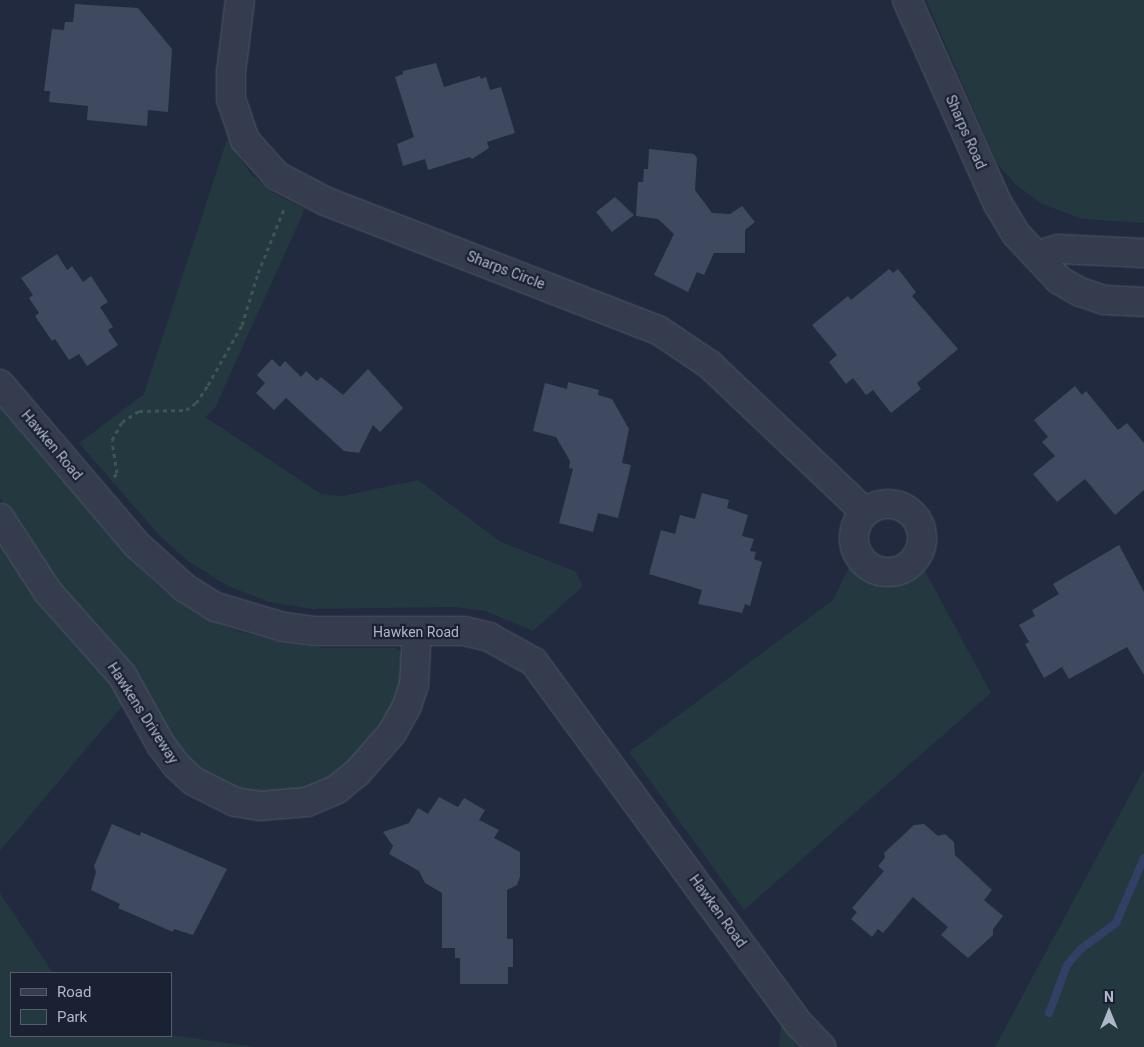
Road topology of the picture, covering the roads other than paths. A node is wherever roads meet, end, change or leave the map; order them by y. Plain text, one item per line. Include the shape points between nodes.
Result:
1 (240, 0) edge
2 (907, 0) edge
3 (1144, 253) edge
4 (1039, 255) junction
5 (1144, 302) edge
6 (0, 384) edge
7 (865, 512) dead end
8 (0, 518) edge
9 (417, 630) junction
10 (821, 1047) edge

1 - 7 street, Sharps Circle via 231,98 236,120 258,158 292,185 658,330 710,364
2 - 4 street, Sharps Road via 998,204 1016,234
3 - 4 street via 1058,248
4 - 5 street, Sharps Road via 1059,280 1080,292 1104,300
6 - 9 street, Hawken Road via 136,544 185,588 209,602 283,627 314,631
8 - 9 street, Hawkens Driveway via 48,592 122,675 161,745 176,765 193,781 235,802 260,806 307,802 336,789 357,773 392,733 407,706 414,685
9 - 10 street, Hawken Road via 464,631 489,637 534,662 799,1024

